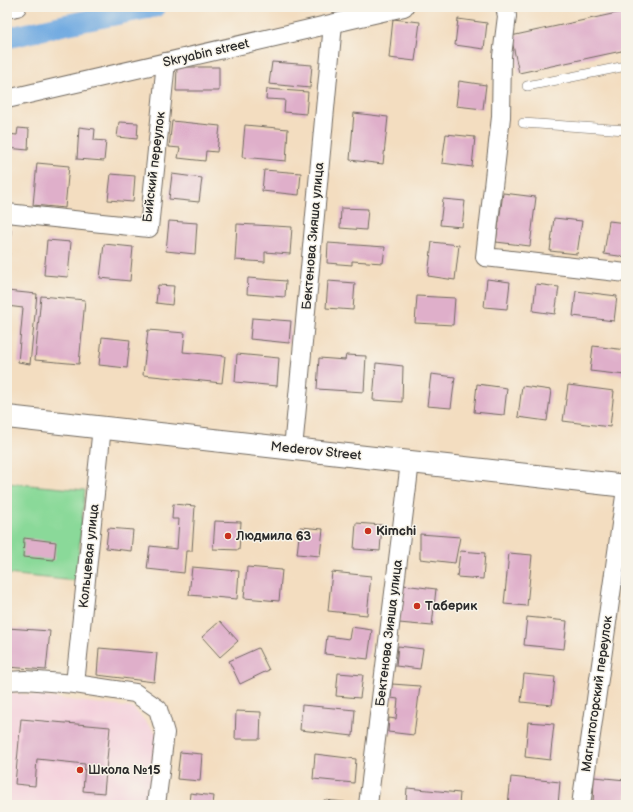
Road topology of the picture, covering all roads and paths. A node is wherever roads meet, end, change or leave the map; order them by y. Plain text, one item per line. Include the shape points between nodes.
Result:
1 (17, 7) edge
2 (404, 7) edge
3 (505, 7) edge
4 (7, 9) edge
5 (333, 24) junction
6 (166, 62) junction
7 (626, 66) edge
8 (527, 86) dead end
9 (7, 99) edge
10 (523, 123) dead end
11 (626, 130) edge
12 (7, 214) edge
13 (626, 273) edge
14 (7, 417) edge
15 (102, 427) junction
16 (293, 449) junction
17 (410, 462) junction
18 (626, 487) edge
19 (7, 681) edge
20 (75, 684) junction
21 (156, 805) edge
22 (368, 805) edge
23 (581, 805) edge

1 - 4 street
2 - 5 street, Skryabin street
3 - 13 street via 507,16 502,56 501,117 485,257
5 - 6 street, Skryabin street
5 - 16 street, Бектенова Зияша улица
6 - 9 street, Skryabin street
6 - 12 street, Бийский переулок via 149,228
7 - 8 lane
10 - 11 lane
14 - 15 main road, Mederov Street
15 - 16 main road, Mederov Street
15 - 20 street, Кольцевая улица
16 - 17 main road, Mederov Street
17 - 18 main road, Mederov Street
17 - 22 street, Бектенова Зияша улица
18 - 23 street, Магнитогорский переулок
19 - 20 street
20 - 21 street via 135,693 158,709 165,733

